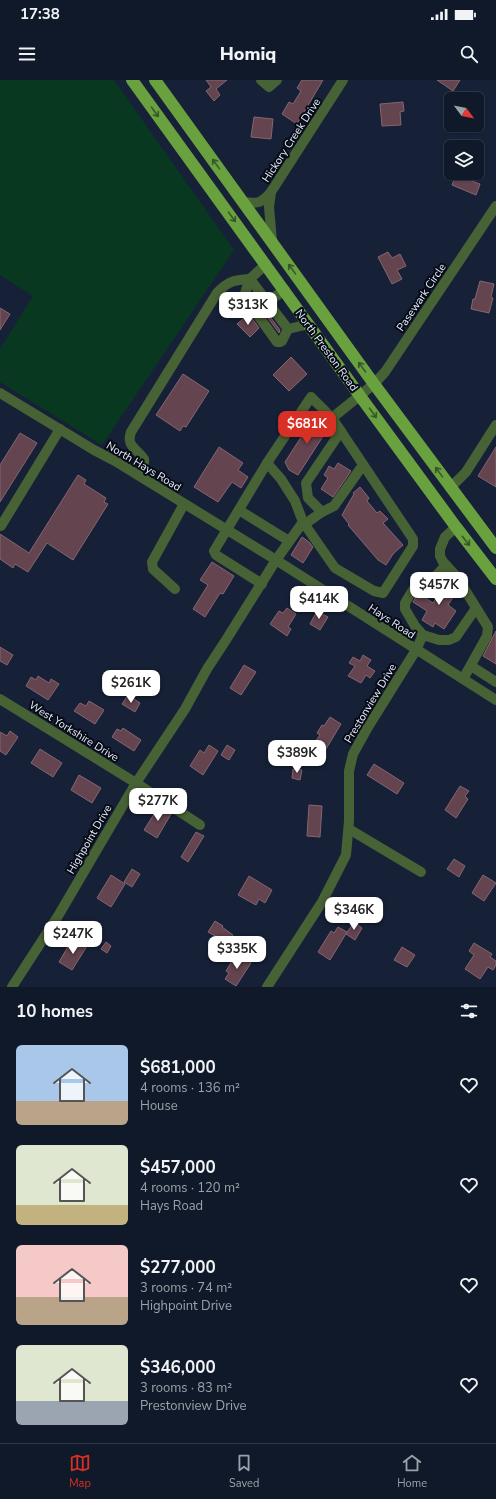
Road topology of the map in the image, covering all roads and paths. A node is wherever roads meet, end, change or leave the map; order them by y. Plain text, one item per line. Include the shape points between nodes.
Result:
1 (132, 80) edge
2 (155, 80) edge
3 (277, 80) edge
4 (343, 80) edge
5 (265, 84) edge
6 (271, 192) junction
7 (244, 202) junction
8 (496, 206) edge
9 (272, 241) junction
10 (266, 264) junction
11 (250, 280) junction
12 (284, 290) junction
13 (267, 302) junction
14 (309, 324) junction
15 (288, 329) junction
16 (374, 384) junction
17 (0, 393) edge
18 (360, 396) junction
19 (332, 418) junction
20 (496, 425) edge
21 (60, 429) junction
22 (341, 431) junction
23 (267, 463) junction
24 (363, 465) junction
25 (138, 475) junction
26 (450, 488) junction
27 (184, 504) junction
28 (239, 510) junction
29 (322, 512) junction
30 (304, 523) junction
31 (1, 526) edge
32 (456, 527) junction
33 (227, 530) junction
34 (289, 541) junction
35 (496, 548) edge
36 (276, 560) junction
37 (446, 565) junction
38 (496, 579) edge
39 (262, 584) junction
40 (175, 589) dead end
41 (476, 608) junction
42 (423, 635) junction
43 (416, 650) junction
44 (471, 666) junction
45 (463, 679) junction
46 (496, 682) edge
47 (0, 699) edge
48 (496, 700) edge
49 (136, 783) junction
50 (200, 825) dead end
51 (348, 829) junction
52 (421, 872) dead end
53 (12, 987) edge
54 (267, 987) edge

1 -> 10 main road, North Preston Road
7 -> 2 main road, North Preston Road
3 - 5 street
4 - 6 street, Hickory Creek Drive
6 - 7 street, Hickory Creek Drive via 258,203
6 - 9 street, Hickory Creek Drive via 269,207
7 - 9 main road, North Preston Road
8 - 16 street, Pasewark Circle via 385,372
16 -> 9 main road, North Preston Road
10 - 11 street
10 - 12 main road, North Preston Road
11 - 13 street
11 - 15 street via 244,296 277,342 282,341
11 - 25 street via 236,280 225,284 217,293 131,432 128,439 130,445 144,459
12 - 13 street
12 - 14 main road, North Preston Road
13 - 15 street
14 - 15 street
14 - 18 main road, North Preston Road
16 - 18 street, Pasewark Circle
26 -> 16 main road, North Preston Road
17 - 21 street, North Hays Road
18 - 19 street, Pasewark Circle
18 -> 32 main road, North Preston Road
19 - 22 street
19 - 23 street via 312,397
20 - 26 street via 466,472
21 - 25 street, North Hays Road
21 - 31 street
22 - 24 street
22 - 29 street via 306,483 308,498
23 - 28 street
23 - 30 street via 295,501
24 - 29 street, Highpoint Drive via 334,506
24 - 30 street via 413,539 413,546 382,593 335,568
25 - 27 street, North Hays Road
26 - 35 main road, North Preston Road
27 - 33 street, North Hays Road
27 - 40 street via 152,562 153,569
28 - 33 street
28 - 34 street
29 - 30 street, Highpoint Drive
30 - 34 street, Highpoint Drive
32 - 37 street via 445,537 440,549 440,556
32 -> 38 main road, North Preston Road
33 - 36 street, North Hays Road
33 - 39 street via 214,551 216,555
34 - 36 street, Highpoint Drive
36 - 39 street, Highpoint Drive
36 - 43 street, Hays Road
37 - 41 street via 457,577
37 - 42 street via 434,578 414,588 405,603 405,609
39 - 49 street, Highpoint Drive via 206,668 185,708
41 - 42 street via 456,637 438,640
41 - 44 street via 488,632
42 - 43 street, Prestonview Drive
43 - 45 street, Hays Road
43 - 51 street, Prestonview Drive via 353,754 349,771
44 - 45 street
44 - 46 street
45 - 48 street, Hays Road
47 - 49 street, West Yorkshire Drive
49 - 50 street, West Yorkshire Drive
49 - 53 street, Highpoint Drive via 58,916
51 - 52 street
51 - 54 street, Prestonview Drive via 346,855 322,902

